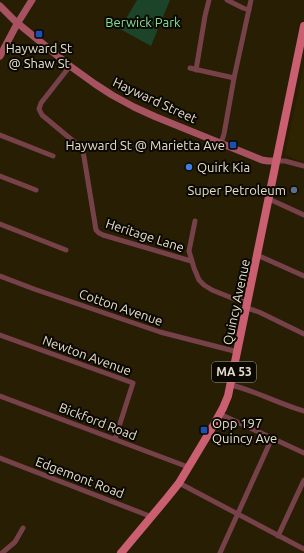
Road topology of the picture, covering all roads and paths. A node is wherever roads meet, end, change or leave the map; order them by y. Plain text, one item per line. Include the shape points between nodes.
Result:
1 (32, 0) edge
2 (209, 0) edge
3 (227, 0) edge
4 (251, 0) edge
5 (0, 6) edge
6 (249, 10) junction
7 (17, 24) junction
8 (304, 26) edge
9 (0, 56) edge
10 (70, 66) junction
11 (190, 68) dead end
12 (196, 70) junction
13 (234, 78) junction
14 (0, 135) edge
15 (221, 143) junction
16 (53, 156) dead end
17 (276, 161) junction
18 (304, 166) edge
19 (0, 176) edge
20 (36, 190) dead end
21 (269, 198) junction
22 (304, 215) edge
23 (195, 221) dead end
24 (0, 224) edge
25 (66, 250) dead end
26 (258, 255) junction
27 (191, 261) junction
28 (0, 276) edge
29 (304, 276) edge
30 (247, 306) junction
31 (304, 334) edge
32 (0, 335) edge
33 (238, 352) junction
34 (231, 385) junction
35 (0, 396) edge
36 (304, 411) edge
37 (220, 414) junction
38 (272, 438) junction
39 (115, 440) junction
40 (304, 453) edge
41 (0, 458) edge
42 (188, 467) junction
43 (304, 480) edge
44 (179, 483) junction
45 (238, 515) junction
46 (152, 516) junction
47 (23, 528) dead end
48 (278, 536) junction
49 (304, 549) edge
50 (2, 553) edge
51 (121, 553) edge
52 (220, 553) edge

1 - 7 main road
2 - 12 street
3 - 6 street
4 - 6 street
5 - 7 main road, Hayward Street
6 - 13 street
7 - 9 main road
7 - 10 main road, Hayward Street
8 - 17 main road, Quincy Avenue / MA 53
10 - 15 main road, Hayward Street via 102,89 134,106
10 - 27 street, Heritage Lane via 39,109 42,115 83,152 96,230 103,235
11 - 12 street
12 - 13 street
13 - 15 street
14 - 16 street
15 - 17 main road, Hayward Street via 262,160
17 - 18 street
17 - 21 main road, Quincy Avenue / MA 53
19 - 20 street
21 - 22 street
21 - 26 main road, Quincy Avenue / MA 53
23 - 27 street via 189,251
24 - 25 street
26 - 29 street
26 - 30 main road, Quincy Avenue / MA 53
27 - 30 street via 199,280 204,285
28 - 33 street, Cotton Avenue via 160,332
30 - 31 street
30 - 33 main road, Quincy Avenue / MA 53
32 - 39 street, Newton Avenue via 133,383
33 - 34 main road, Quincy Avenue / MA 53
34 - 36 street
34 - 37 main road, Quincy Avenue / MA 53
35 - 39 street, Bickford Road
37 - 38 street
37 - 42 main road, Quincy Avenue / MA 53
38 - 40 street
38 - 45 street
39 - 42 street, Bickford Road
41 - 46 street, Edgemont Road
42 - 44 main road, Quincy Avenue / MA 53
43 - 48 street
44 - 45 street
44 - 46 main road, Quincy Avenue / MA 53
45 - 48 street
45 - 52 street
46 - 51 main road, Quincy Avenue / MA 53
47 - 50 street via 14,542
48 - 49 street

